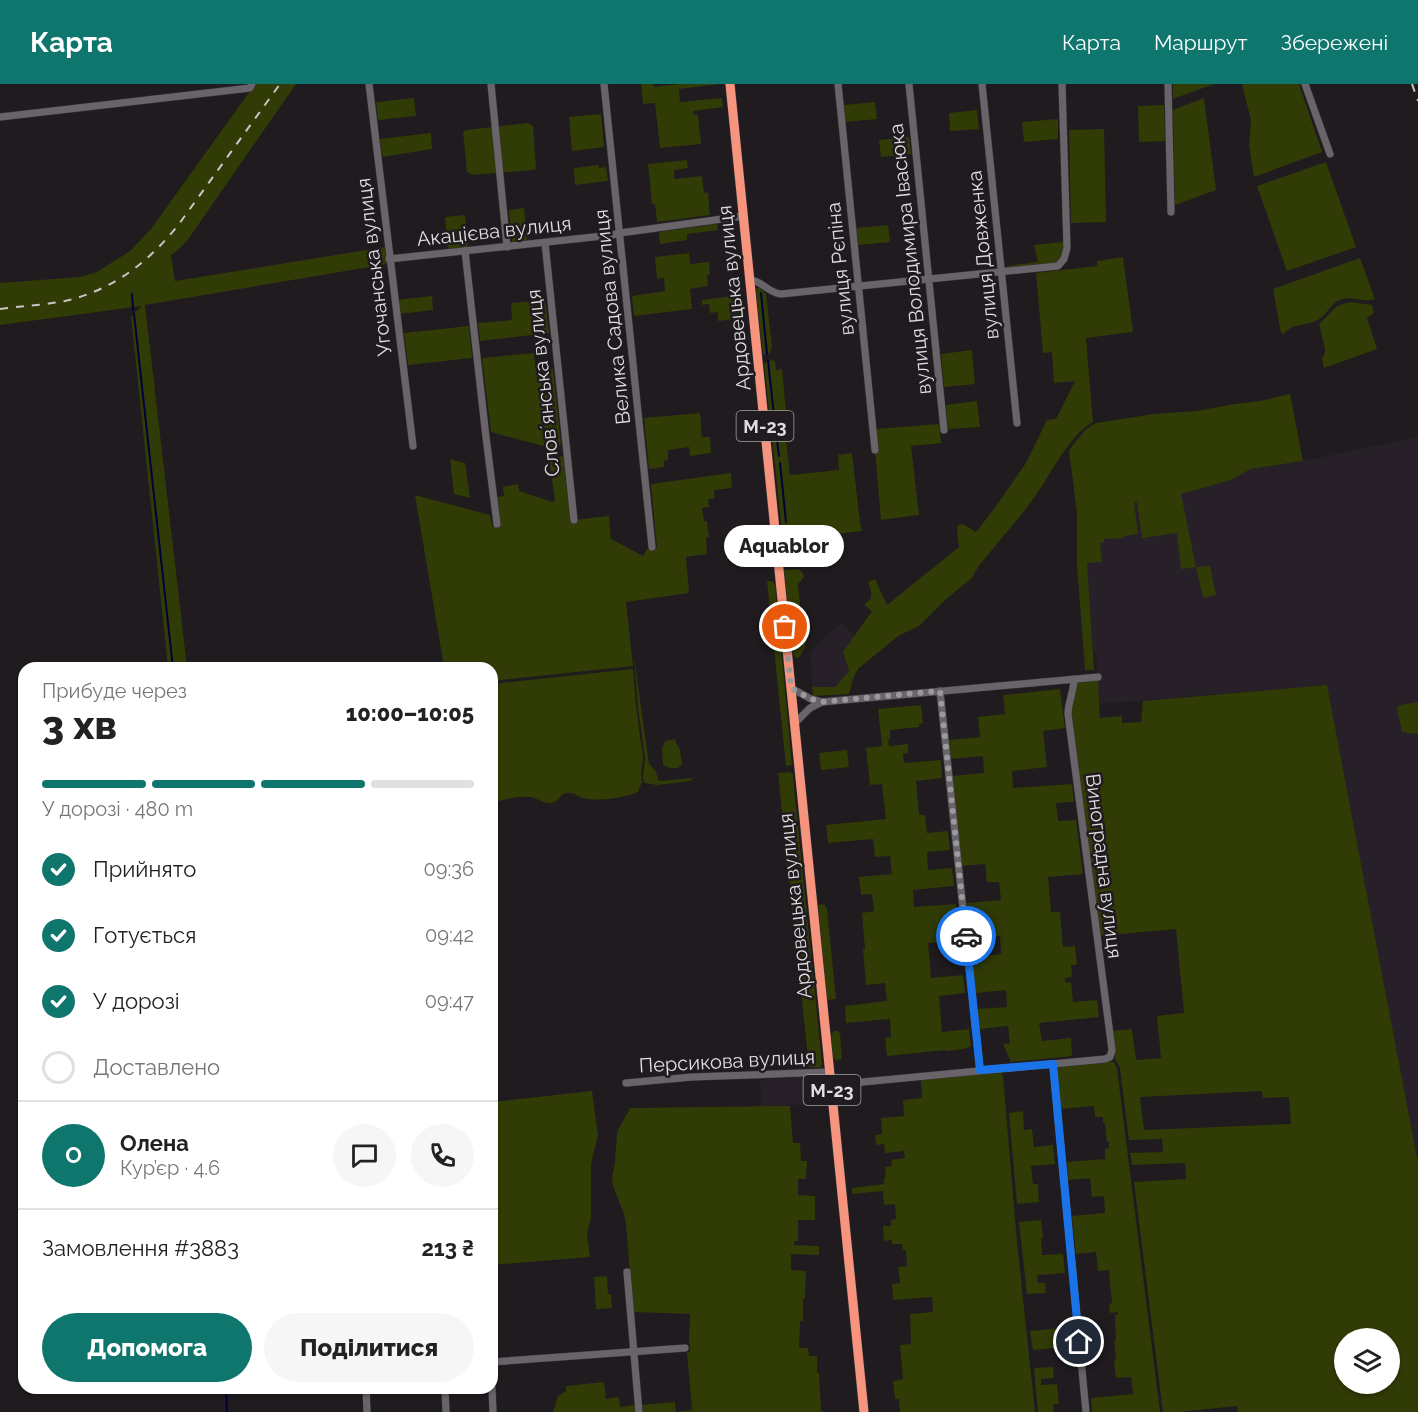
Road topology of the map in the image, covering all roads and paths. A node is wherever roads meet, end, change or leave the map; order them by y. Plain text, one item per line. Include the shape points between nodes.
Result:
1 (252, 84) edge
2 (369, 84) edge
3 (491, 84) edge
4 (604, 84) edge
5 (730, 84) edge
6 (838, 84) edge
7 (909, 84) edge
8 (982, 84) edge
9 (1062, 84) edge
10 (1168, 84) edge
11 (1305, 84) edge
12 (0, 117) edge
13 (1330, 154) dead end
14 (1171, 212) dead end
15 (744, 216) junction
16 (620, 232) junction
17 (545, 243) junction
18 (507, 247) junction
19 (465, 251) junction
20 (389, 259) junction
21 (1002, 272) junction
22 (929, 279) junction
23 (750, 280) junction
24 (858, 286) junction
25 (1017, 423) dead end
26 (944, 430) dead end
27 (413, 446) dead end
28 (874, 450) dead end
29 (574, 520) dead end
30 (497, 524) dead end
31 (652, 548) dead end
32 (1098, 676) dead end
33 (1074, 679) junction
34 (791, 688) junction
35 (941, 692) junction
36 (822, 702) junction
37 (795, 723) junction
38 (1053, 1064) junction
39 (980, 1070) junction
40 (830, 1072) junction
41 (626, 1083) dead end
42 (831, 1085) junction
43 (627, 1272) dead end
44 (685, 1348) dead end
45 (634, 1351) junction
46 (498, 1362) edge
47 (366, 1394) edge
48 (446, 1394) edge
49 (492, 1394) edge
50 (367, 1412) edge
51 (446, 1412) edge
52 (493, 1412) edge
53 (639, 1412) edge
54 (864, 1412) edge
55 (1086, 1412) edge

1 - 12 street
2 - 20 street, Угочанська вулиця
3 - 18 street
4 - 16 street, Велика Садова вулиця
5 - 15 highway, Ардовецька вулиця / М-23
6 - 24 street, вулиця Рєпіна
7 - 22 street, вулиця Володимира Івасюка
8 - 21 street, вулиця Довженка
9 - 21 street via 1067,248 1064,259 1058,266
10 - 14 street
11 - 13 street
15 - 16 street, Акацієва вулиця
15 - 23 highway, Ардовецька вулиця / М-23
16 - 17 street, Акацієва вулиця
16 - 31 street, Велика Садова вулиця
17 - 18 street, Акацієва вулиця
17 - 29 street, Словʼянська вулиця
18 - 19 street, Акацієва вулиця
19 - 20 street, Акацієва вулиця
19 - 30 street
20 - 27 street, Угочанська вулиця
21 - 22 street
21 - 25 street, вулиця Довженка
22 - 24 street
22 - 26 street, вулиця Володимира Івасюка
23 - 24 street via 777,294
23 - 34 highway, Ардовецька вулиця / М-23
24 - 28 street, вулиця Рєпіна
32 - 33 street
33 - 35 street
33 - 38 street, Виноградна вулиця via 1068,719 1112,1050 1105,1059
34 - 36 street
34 - 37 highway, Ардовецька вулиця / М-23
35 - 36 street
35 - 39 street
36 - 37 street
37 - 40 highway, Ардовецька вулиця / М-23
38 - 39 street
38 - 55 street
39 - 42 street
40 - 41 street, Персикова вулиця
40 - 42 highway, Ардовецька вулиця / М-23
42 - 54 highway, Ардовецька вулиця / М-23
43 - 45 street
44 - 45 street
45 - 46 street
45 - 53 street
47 - 50 street
48 - 51 street
49 - 52 street

